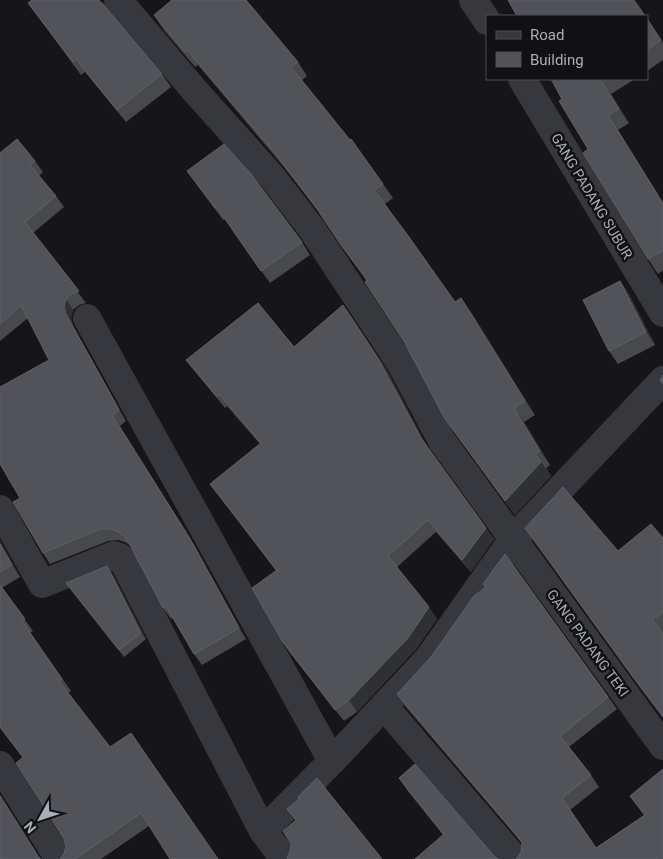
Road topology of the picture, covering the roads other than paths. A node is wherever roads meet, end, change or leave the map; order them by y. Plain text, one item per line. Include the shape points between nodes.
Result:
1 (118, 0) edge
2 (473, 0) edge
3 (486, 20) edge
4 (523, 80) edge
5 (663, 314) edge
6 (87, 318) dead end
7 (658, 394) edge
8 (0, 509) edge
9 (513, 539) junction
10 (384, 706) junction
11 (663, 746) edge
12 (332, 761) junction
13 (0, 765) edge
14 (263, 831) junction
15 (59, 859) edge
16 (284, 859) edge
17 (515, 859) edge

1 - 9 street, GANG PADANG TEKI via 272,177 312,229 401,364 442,441
2 - 3 street
4 - 5 street, GANG PADANG SUBUR
6 - 12 street
7 - 9 street
8 - 14 street via 42,584 117,555 122,559
9 - 10 street via 428,659
9 - 11 street, GANG PADANG TEKI
10 - 12 street
10 - 17 street
12 - 14 street
13 - 15 street
14 - 16 street

